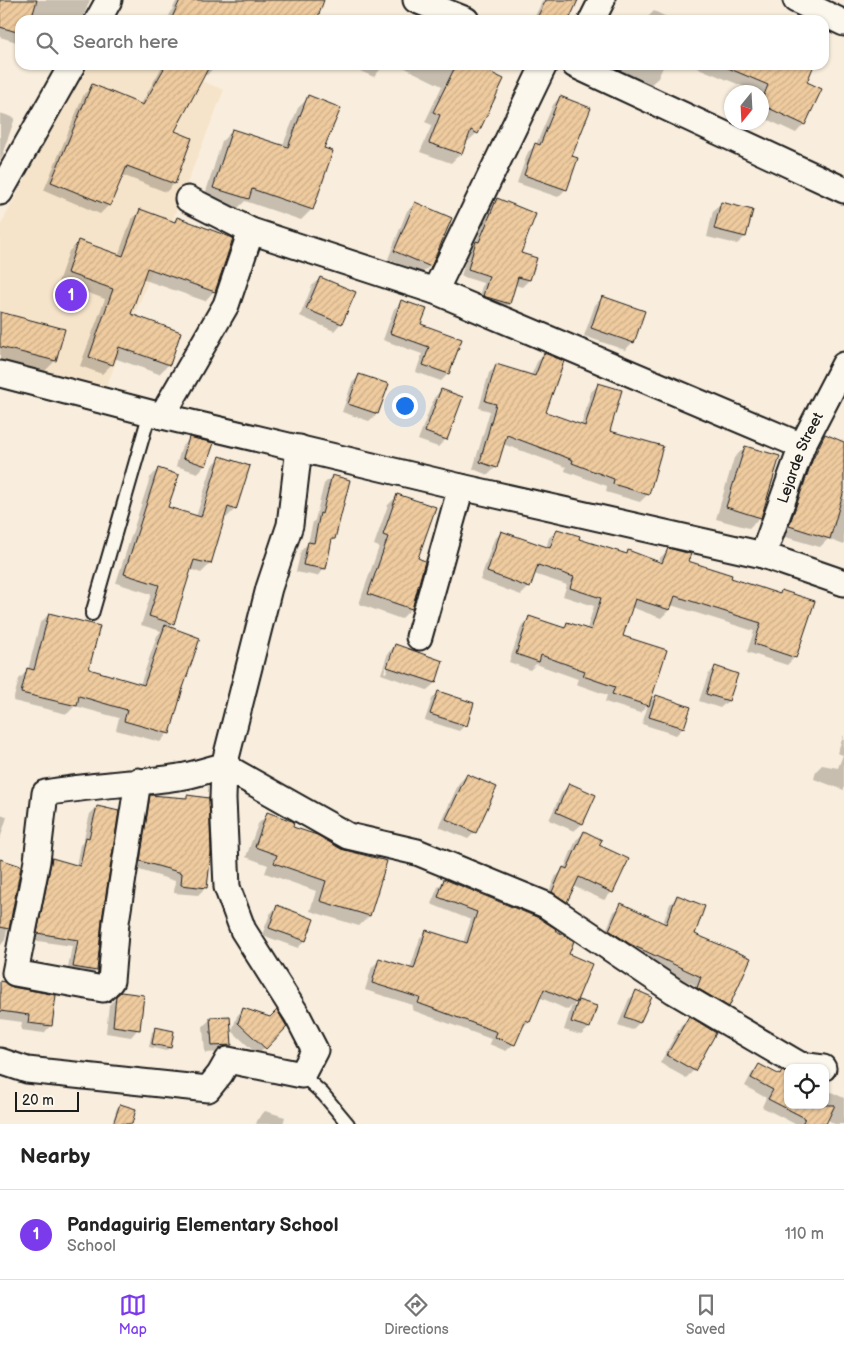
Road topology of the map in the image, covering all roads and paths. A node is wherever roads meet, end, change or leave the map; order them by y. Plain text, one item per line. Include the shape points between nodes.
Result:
1 (109, 0) edge
2 (416, 0) edge
3 (602, 0) edge
4 (796, 0) edge
5 (101, 15) edge
6 (454, 15) edge
7 (594, 15) edge
8 (827, 15) edge
9 (829, 16) edge
10 (844, 23) edge
11 (69, 70) edge
12 (542, 70) edge
13 (586, 70) edge
14 (844, 190) edge
15 (0, 192) edge
16 (188, 199) dead end
17 (250, 231) junction
18 (435, 291) junction
19 (844, 365) edge
20 (0, 374) edge
21 (156, 414) junction
22 (802, 446) junction
23 (299, 448) junction
24 (461, 487) junction
25 (763, 555) junction
26 (844, 583) edge
27 (92, 614) dead end
28 (420, 637) dead end
29 (224, 766) junction
30 (138, 781) junction
31 (0, 1061) edge
32 (798, 1064) edge
33 (829, 1068) edge
34 (844, 1070) edge
35 (302, 1075) junction
36 (348, 1124) edge

1 - 5 street
2 - 6 street
3 - 7 street
4 - 8 street
9 - 10 street
11 - 15 street
12 - 18 street
13 - 14 street
16 - 17 street
17 - 18 street
17 - 21 street via 226,305
18 - 22 street
19 - 22 street, Lejarde Street
20 - 21 street
21 - 23 street
21 - 27 lane
22 - 25 street, Lejarde Street
23 - 24 street
23 - 29 street via 290,525 269,588
24 - 25 street
24 - 28 street
25 - 26 street
29 - 30 street via 180,777
29 - 32 street via 348,836 416,852 546,905 674,991
29 - 35 street via 227,887 243,930 297,1015 315,1050
30 - 30 street via 45,793 37,861 15,973 103,989 112,981 116,922
31 - 35 street via 27,1070 208,1089 228,1060
33 - 34 street
35 - 36 lane

